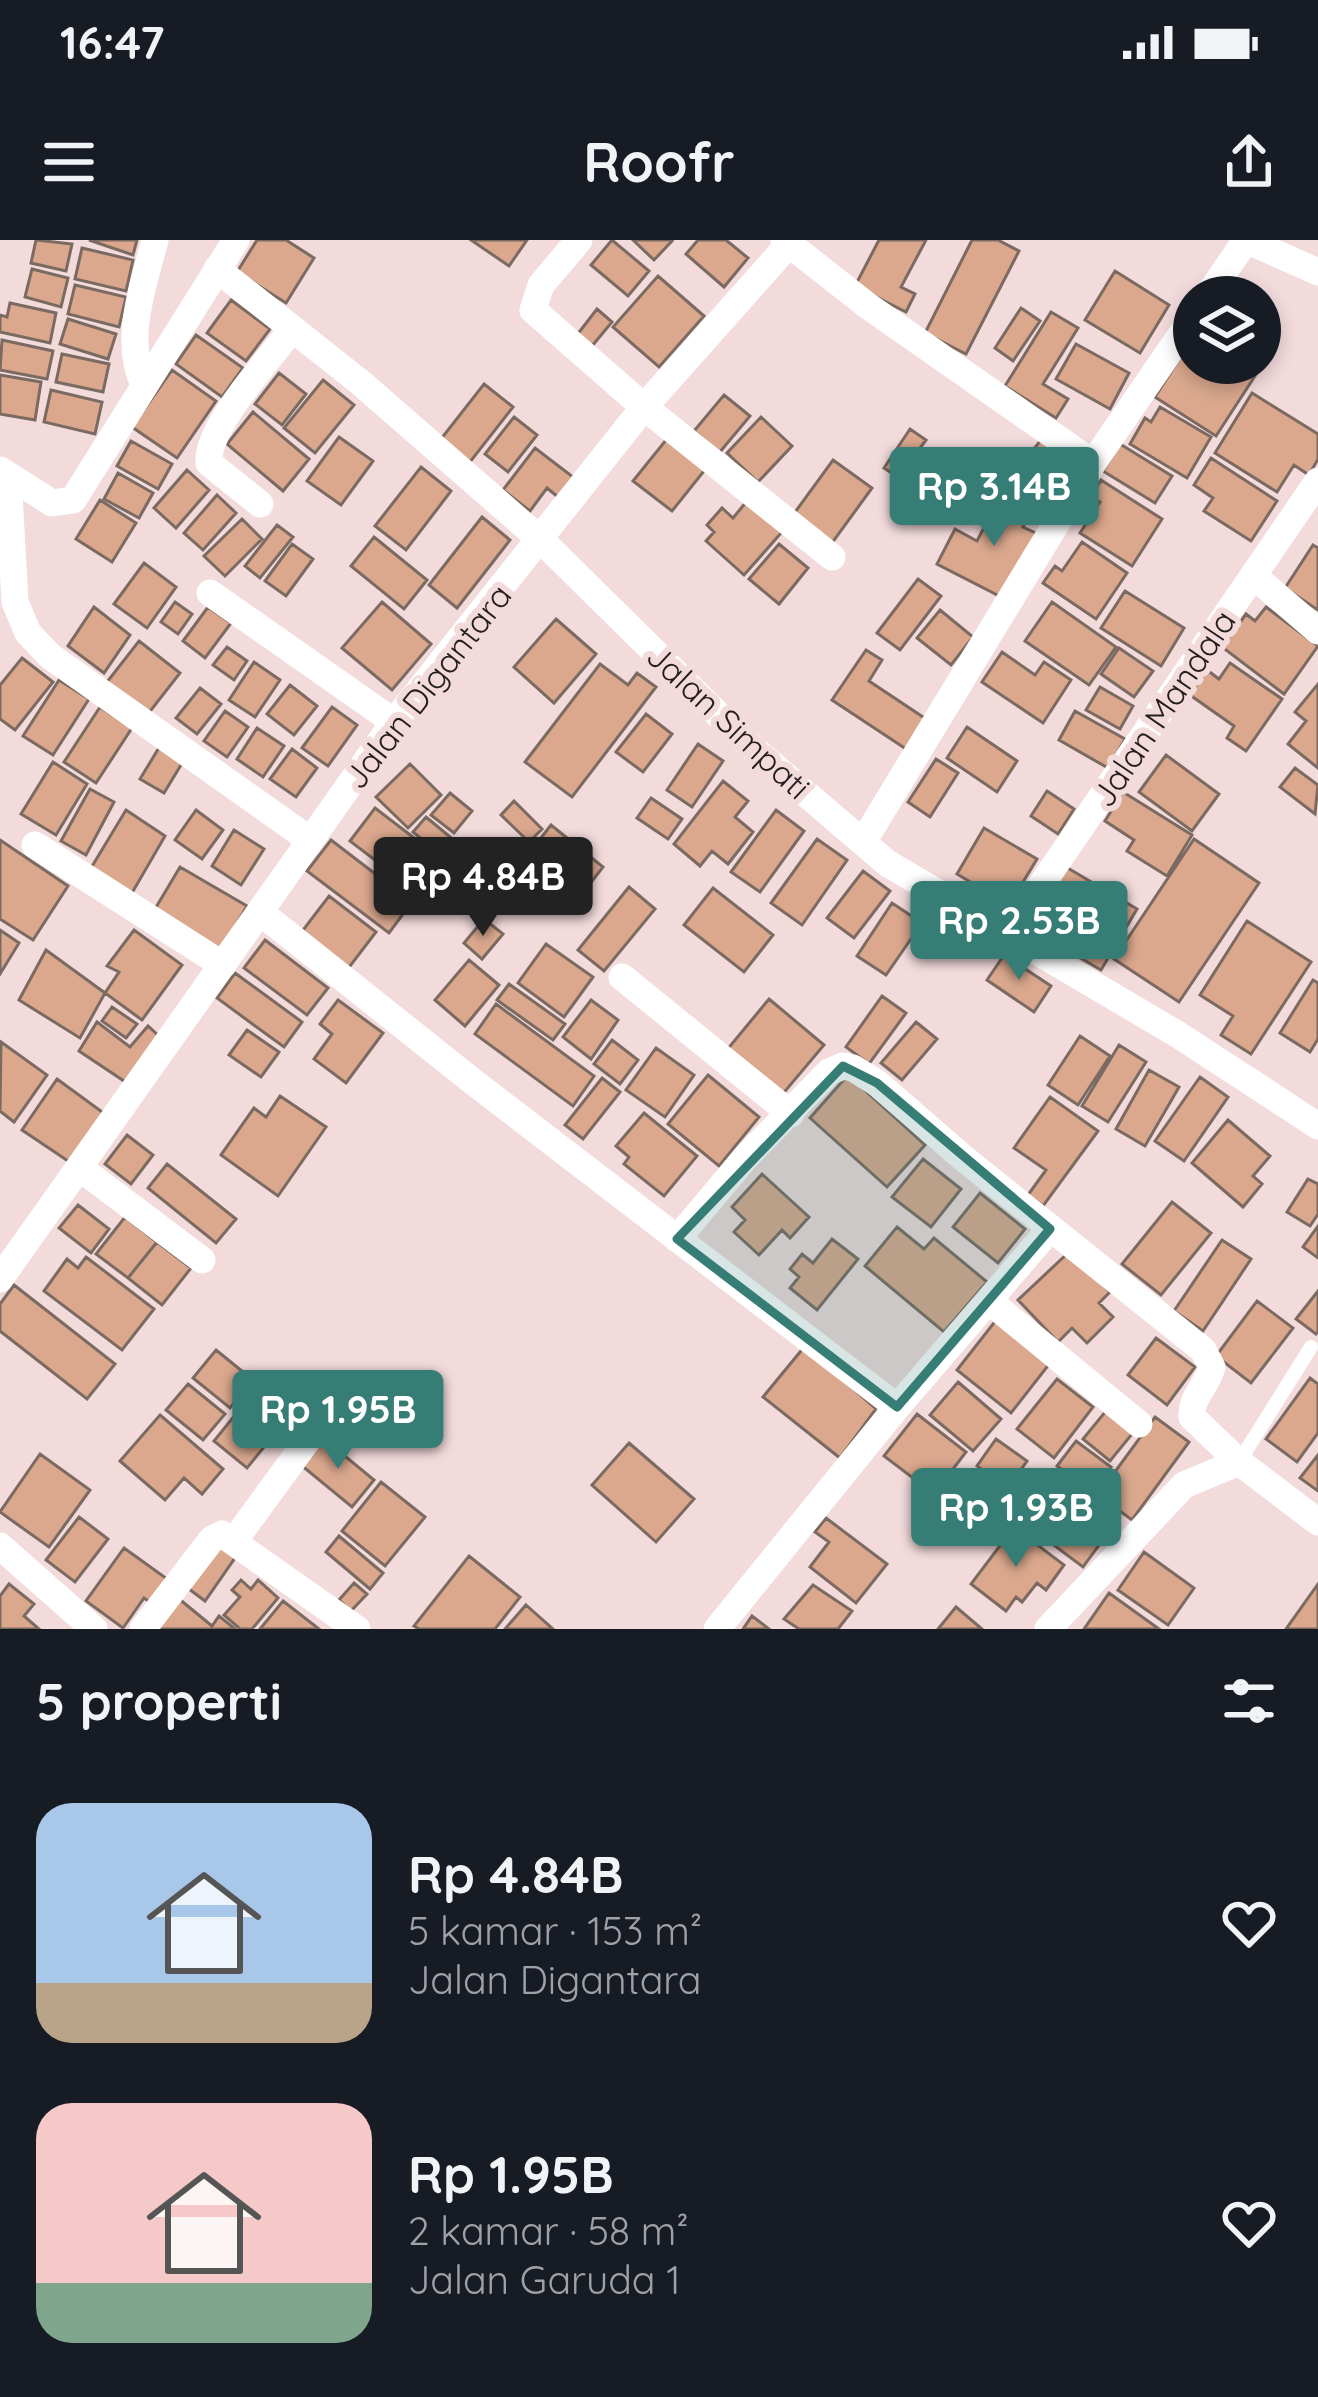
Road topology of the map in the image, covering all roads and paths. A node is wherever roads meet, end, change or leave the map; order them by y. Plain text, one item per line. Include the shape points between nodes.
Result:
1 (155, 240) edge
2 (236, 240) edge
3 (579, 240) edge
4 (1246, 240) edge
5 (786, 242) edge
6 (217, 269) junction
7 (1318, 272) edge
8 (1222, 276) edge
9 (292, 328) junction
10 (1173, 347) edge
11 (144, 385) junction
12 (644, 407) junction
13 (1093, 463) junction
14 (4, 472) edge
15 (1318, 481) edge
16 (260, 504) dead end
17 (541, 540) junction
18 (832, 557) dead end
19 (1254, 575) junction
20 (210, 592) dead end
21 (1318, 631) edge
22 (394, 722) junction
23 (310, 840) junction
24 (862, 842) junction
25 (35, 845) dead end
26 (260, 912) junction
27 (1007, 935) junction
28 (223, 965) junction
29 (622, 976) dead end
30 (790, 1114) junction
31 (1315, 1117) edge
32 (80, 1168) junction
33 (1050, 1228) junction
34 (676, 1239) junction
35 (202, 1260) dead end
36 (0, 1279) edge
37 (989, 1301) junction
38 (1311, 1347) dead end
39 (897, 1407) junction
40 (1139, 1424) dead end
41 (315, 1430) dead end
42 (1239, 1462) junction
43 (1318, 1522) edge
44 (234, 1541) junction
45 (0, 1546) edge
46 (94, 1629) edge
47 (143, 1629) edge
48 (357, 1629) edge
49 (718, 1629) edge
50 (1048, 1629) edge

1 - 11 street via 133,361
2 - 6 street
3 - 12 street via 541,285 533,310
4 - 7 street
4 - 8 street
5 - 12 street, Jalan Digantara
5 - 13 street
6 - 9 street, Jalan Simpati
6 - 11 street
9 - 16 street via 208,452 208,463
9 - 17 street, Jalan Simpati
10 - 13 street
11 - 14 street via 73,500 52,502
12 - 17 street, Jalan Digantara
12 - 18 street
13 - 24 street
14 - 23 street via 15,602 28,633
15 - 19 street, Jalan Mandala
17 - 22 street, Jalan Digantara
17 - 24 street, Jalan Simpati via 748,743
19 - 21 street
19 - 27 street, Jalan Mandala
20 - 22 street
22 - 23 street, Jalan Digantara
23 - 26 street, Jalan Digantara
24 - 27 street, Jalan Simpati
25 - 28 street
26 - 28 street, Jalan Digantara
26 - 34 street
27 - 31 street, Jalan Simpati
28 - 32 street, Jalan Digantara
29 - 30 street
30 - 33 street via 829,1072 854,1068
30 - 34 street
32 - 35 street
32 - 36 street, Jalan Digantara
33 - 37 street
33 - 42 street via 1203,1350 1212,1367 1192,1417
34 - 39 street
37 - 39 street
37 - 40 street
38 - 42 lane
39 - 49 street
41 - 44 street
42 - 43 street
42 - 50 street via 1184,1485
44 - 47 street via 212,1539
44 - 48 street
45 - 46 street

